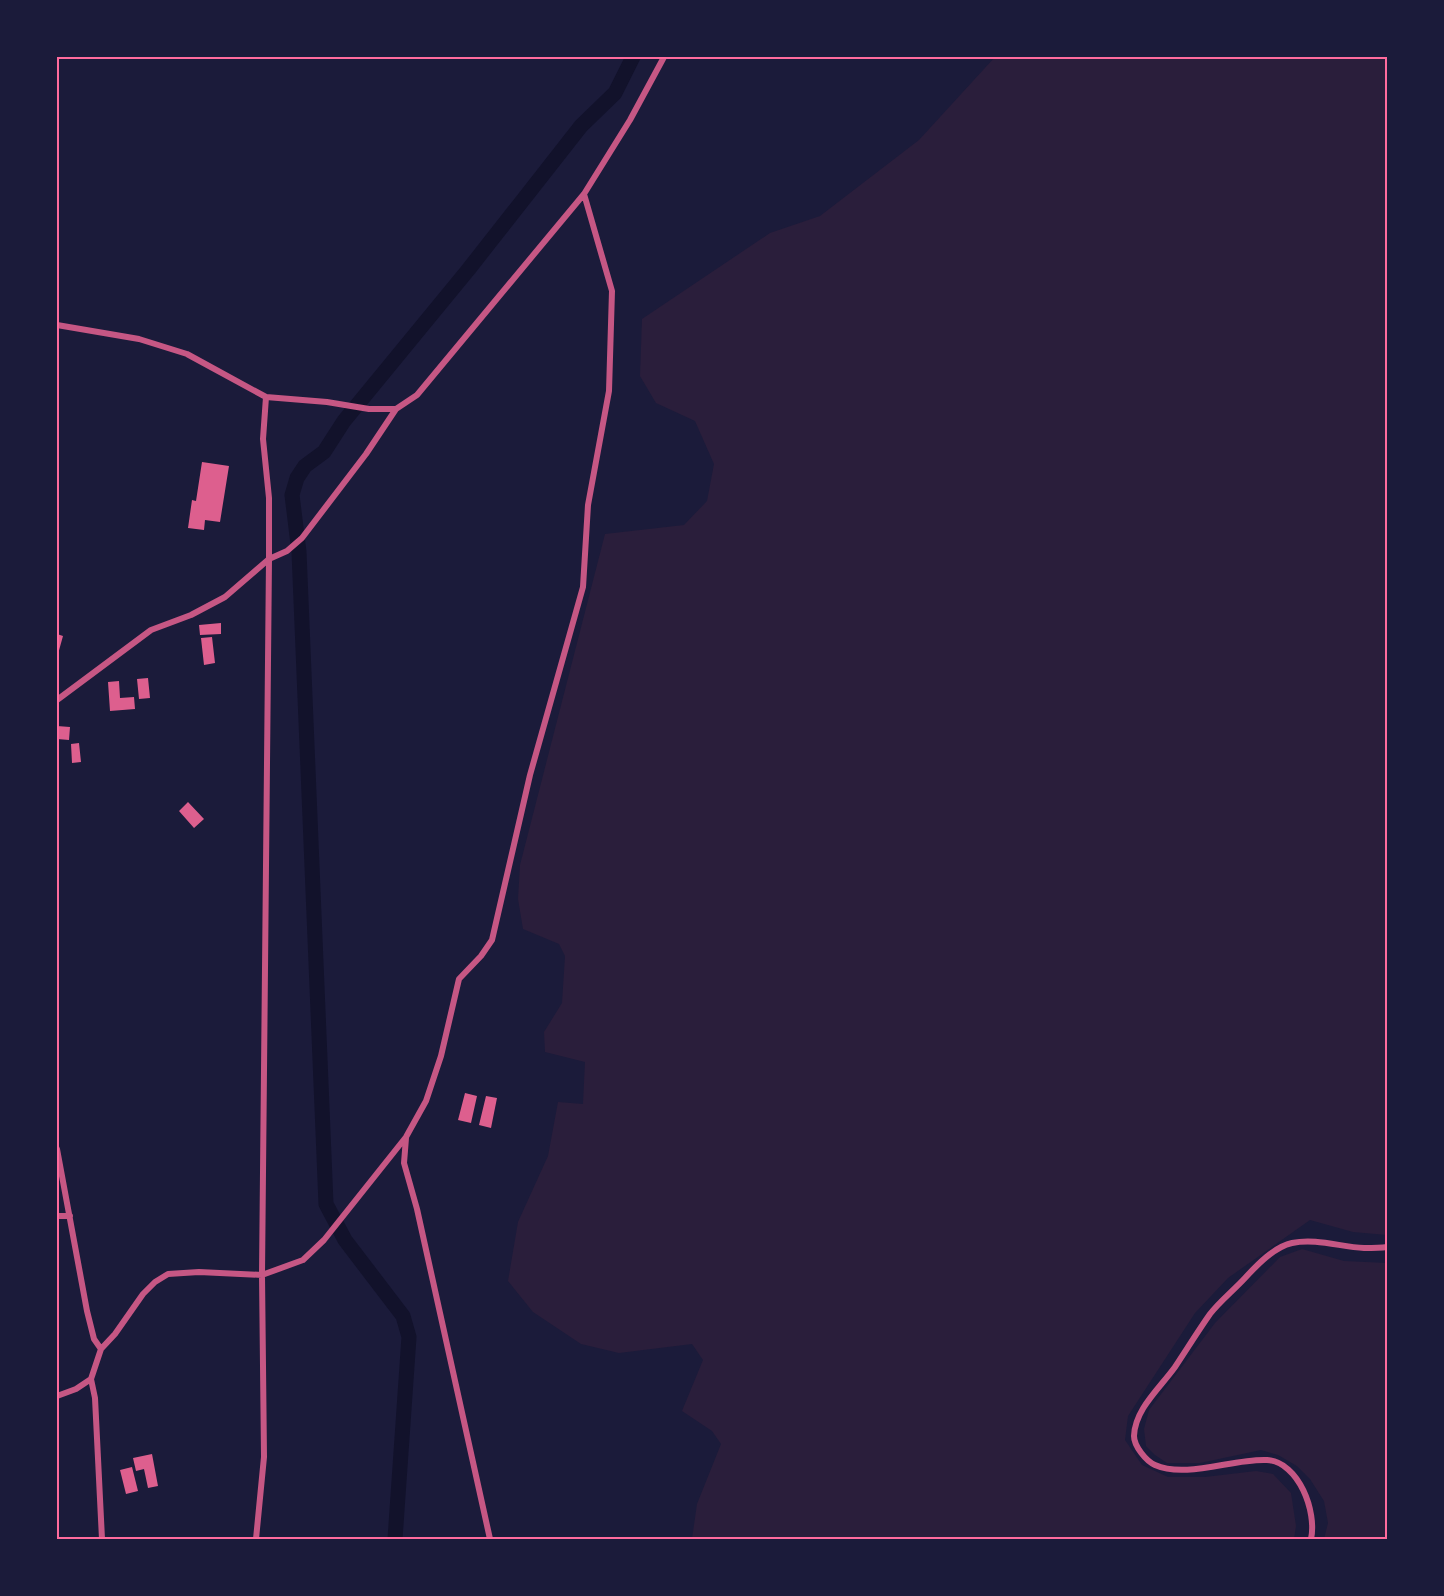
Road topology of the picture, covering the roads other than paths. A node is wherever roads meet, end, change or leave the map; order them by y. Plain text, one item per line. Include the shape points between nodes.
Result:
1 (664, 57) edge
2 (584, 194) junction
3 (57, 325) edge
4 (266, 397) junction
5 (396, 409) junction
6 (269, 559) junction
7 (57, 700) edge
8 (406, 1137) junction
9 (57, 1149) edge
10 (57, 1216) edge
11 (70, 1216) junction
12 (1387, 1247) edge
13 (262, 1275) junction
14 (101, 1349) junction
15 (91, 1379) junction
16 (57, 1396) edge
17 (102, 1539) edge
18 (256, 1539) edge
19 (490, 1539) edge
20 (1311, 1539) edge

1 - 2 street
2 - 5 street via 417,395
2 - 8 street via 612,291 609,391 588,505 583,587 530,775 492,940 459,979 426,1101
3 - 4 street via 139,339 187,354
4 - 5 street
4 - 6 street via 263,439 269,498
5 - 6 street via 302,538
6 - 7 street via 225,597 151,630
6 - 13 street
8 - 13 street via 324,1240 303,1260
8 - 19 street via 404,1163
9 - 11 street
10 - 11 street
11 - 14 street via 87,1311 94,1339
12 - 20 street via 1291,1243 1267,1257 1212,1312 1138,1418 1134,1438 1153,1464 1179,1469 1268,1460 1286,1467 1304,1489 1313,1516
13 - 14 street via 168,1274 142,1294
13 - 18 street via 264,1457
14 - 15 street
15 - 16 street
15 - 17 street

